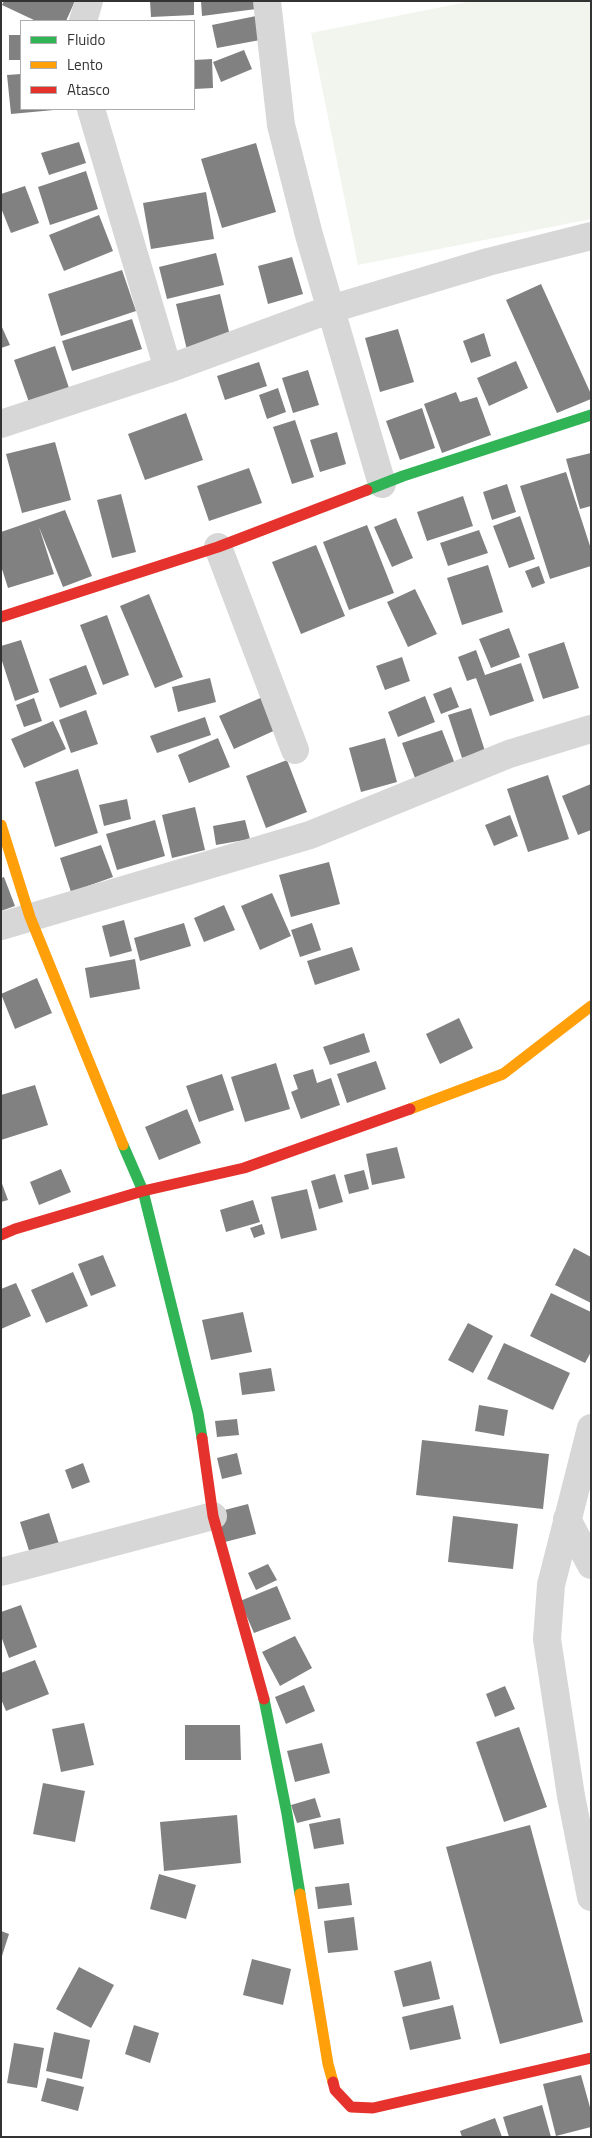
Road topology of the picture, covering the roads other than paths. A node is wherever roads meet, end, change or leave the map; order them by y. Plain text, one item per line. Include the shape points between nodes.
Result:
1 (89, 1) edge
2 (267, 1) edge
3 (83, 20) edge
4 (91, 110) edge
5 (591, 236) edge
6 (331, 310) junction
7 (168, 370) junction
8 (591, 414) edge
9 (1, 424) edge
10 (382, 484) junction
11 (218, 547) junction
12 (1, 617) edge
13 (591, 729) edge
14 (296, 750) dead end
15 (1, 825) edge
16 (30, 917) junction
17 (1, 926) edge
18 (591, 1006) edge
19 (143, 1191) junction
20 (1, 1235) edge
21 (591, 1428) edge
22 (212, 1516) junction
23 (567, 1519) junction
24 (591, 1565) edge
25 (1, 1572) edge
26 (591, 1898) edge
27 (591, 2058) edge

1 - 3 street
2 - 6 street via 281,125
4 - 7 street
5 - 6 street via 488,262
6 - 7 street
6 - 10 street
7 - 9 street
8 - 10 street
10 - 11 street
11 - 12 street
11 - 14 street
13 - 16 street via 509,754 310,835
15 - 16 street
16 - 17 street
16 - 19 street
18 - 19 street via 503,1074 244,1168
19 - 20 street
19 - 22 street via 198,1413
21 - 23 street
22 - 25 street
22 - 27 street via 264,1701 335,2090 351,2107 373,2108
23 - 24 street
23 - 26 street via 550,1585 546,1639 570,1796

